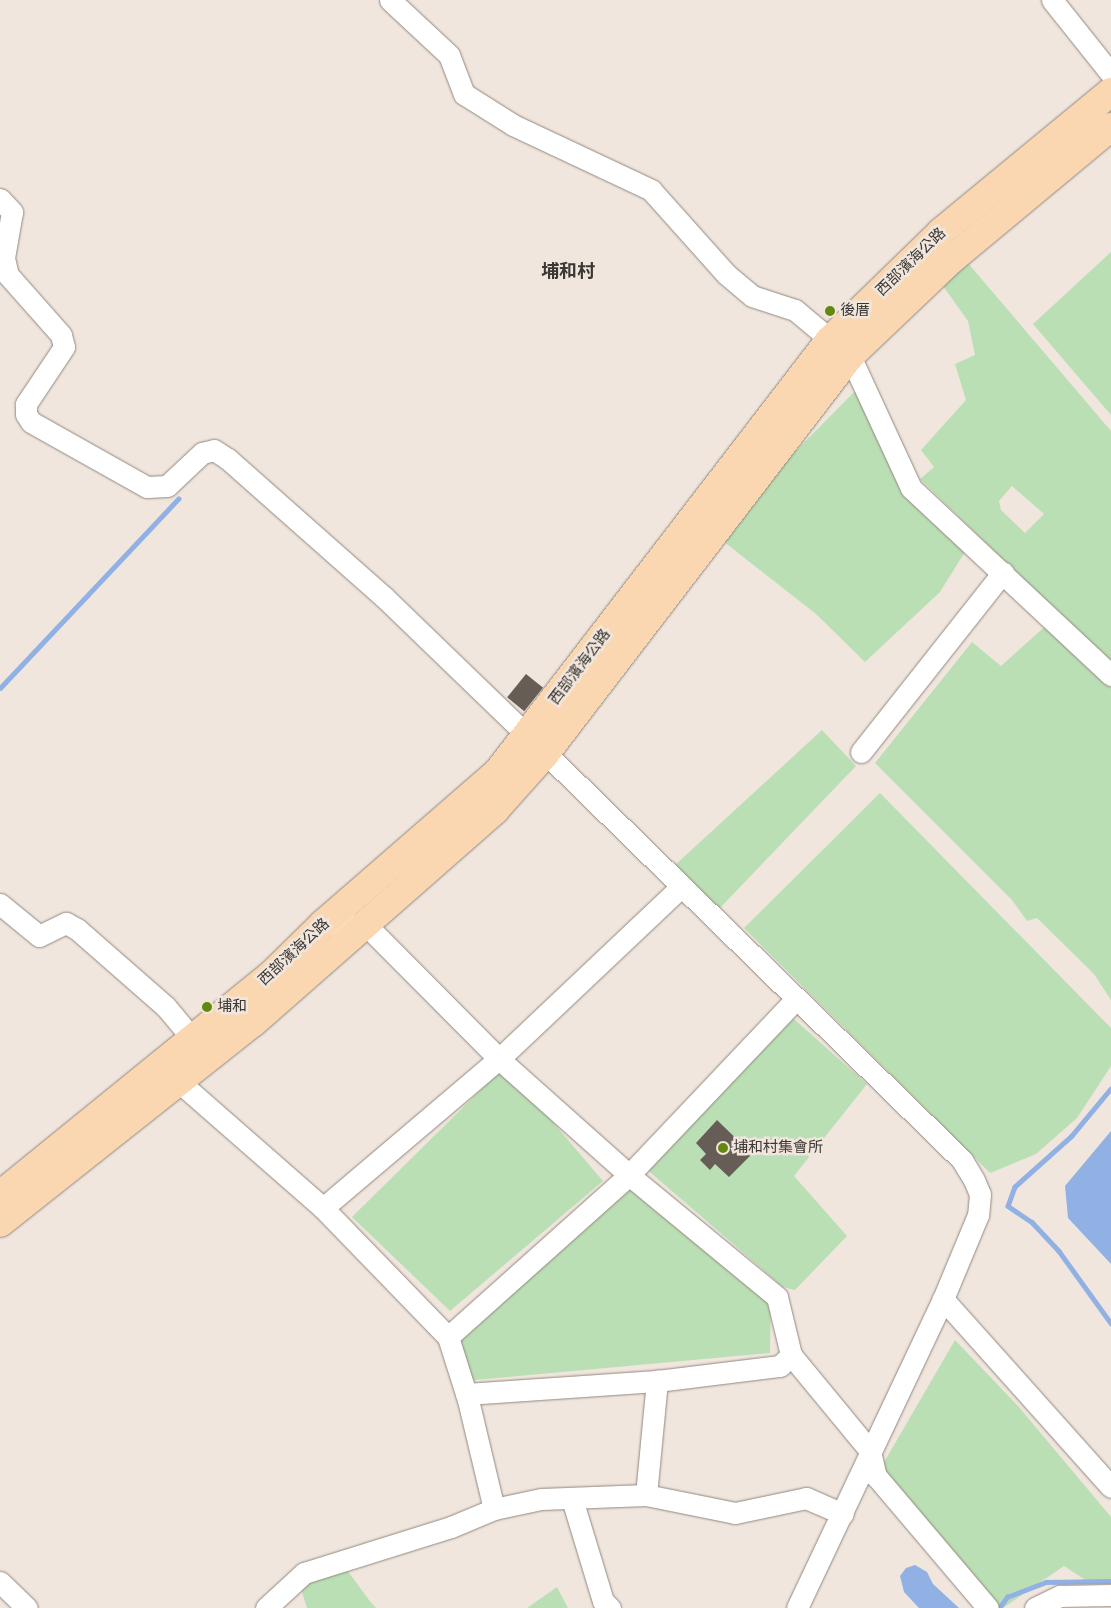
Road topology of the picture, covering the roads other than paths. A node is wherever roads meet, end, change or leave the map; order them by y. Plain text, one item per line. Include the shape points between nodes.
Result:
1 (390, 0) edge
2 (1052, 0) edge
3 (1111, 74) edge
4 (1111, 92) edge
5 (1111, 127) edge
6 (0, 199) edge
7 (840, 348) junction
8 (1002, 572) junction
9 (1111, 675) edge
10 (536, 745) junction
11 (860, 752) dead end
12 (680, 888) junction
13 (0, 904) edge
14 (323, 924) junction
15 (367, 926) junction
16 (795, 1000) junction
17 (201, 1049) junction
18 (499, 1059) junction
19 (178, 1080) junction
20 (629, 1175) junction
21 (0, 1195) edge
22 (323, 1208) junction
23 (0, 1223) edge
24 (943, 1300) junction
25 (448, 1337) junction
26 (792, 1356) junction
27 (657, 1381) junction
28 (466, 1394) junction
29 (870, 1452) junction
30 (1111, 1487) edge
31 (646, 1494) junction
32 (572, 1499) junction
33 (494, 1509) junction
34 (843, 1514) junction
35 (0, 1582) edge
36 (1111, 1595) edge
37 (27, 1608) edge
38 (266, 1608) edge
39 (610, 1608) edge
40 (797, 1608) edge
41 (988, 1608) edge
42 (1035, 1608) edge

1 - 7 street via 448,55 464,94 513,125 651,190 726,274 752,296 795,310
2 - 3 street
4 - 7 main road, 西部濱海公路 via 941,232
5 - 7 main road, 西部濱海公路
6 - 10 street via 12,212 4,258 8,275 61,335 64,347 26,404 26,414 31,422 147,487 167,486 202,453 214,450 384,597
7 - 8 street via 911,488
7 - 10 main road, 西部濱海公路
8 - 9 street
8 - 11 street
10 - 12 street
10 - 14 main road, 西部濱海公路
10 - 15 main road, 西部濱海公路 via 495,810
12 - 16 street
12 - 18 street
13 - 17 street via 39,936 66,923 77,928 166,1007
14 - 15 street
14 - 17 main road, 西部濱海公路
15 - 17 main road, 西部濱海公路
15 - 18 street
16 - 20 street
16 - 24 street via 962,1160 974,1180 980,1194 978,1215
17 - 19 main road, 西部濱海公路
17 - 21 main road, 西部濱海公路
18 - 20 street
18 - 22 street
19 - 22 street
19 - 23 main road, 西部濱海公路
20 - 25 street
20 - 26 street via 777,1297
22 - 25 street
24 - 29 street
24 - 30 street
25 - 28 street
26 - 27 street via 780,1366
26 - 29 street
27 - 28 street
27 - 31 street
28 - 33 street
29 - 34 street
29 - 41 street via 876,1476
31 - 32 street
31 - 34 street via 735,1513 806,1498
32 - 33 street via 541,1499
32 - 39 street via 603,1602
33 - 38 street via 451,1527 304,1574
34 - 40 street
35 - 37 street
36 - 42 street via 1060,1596

